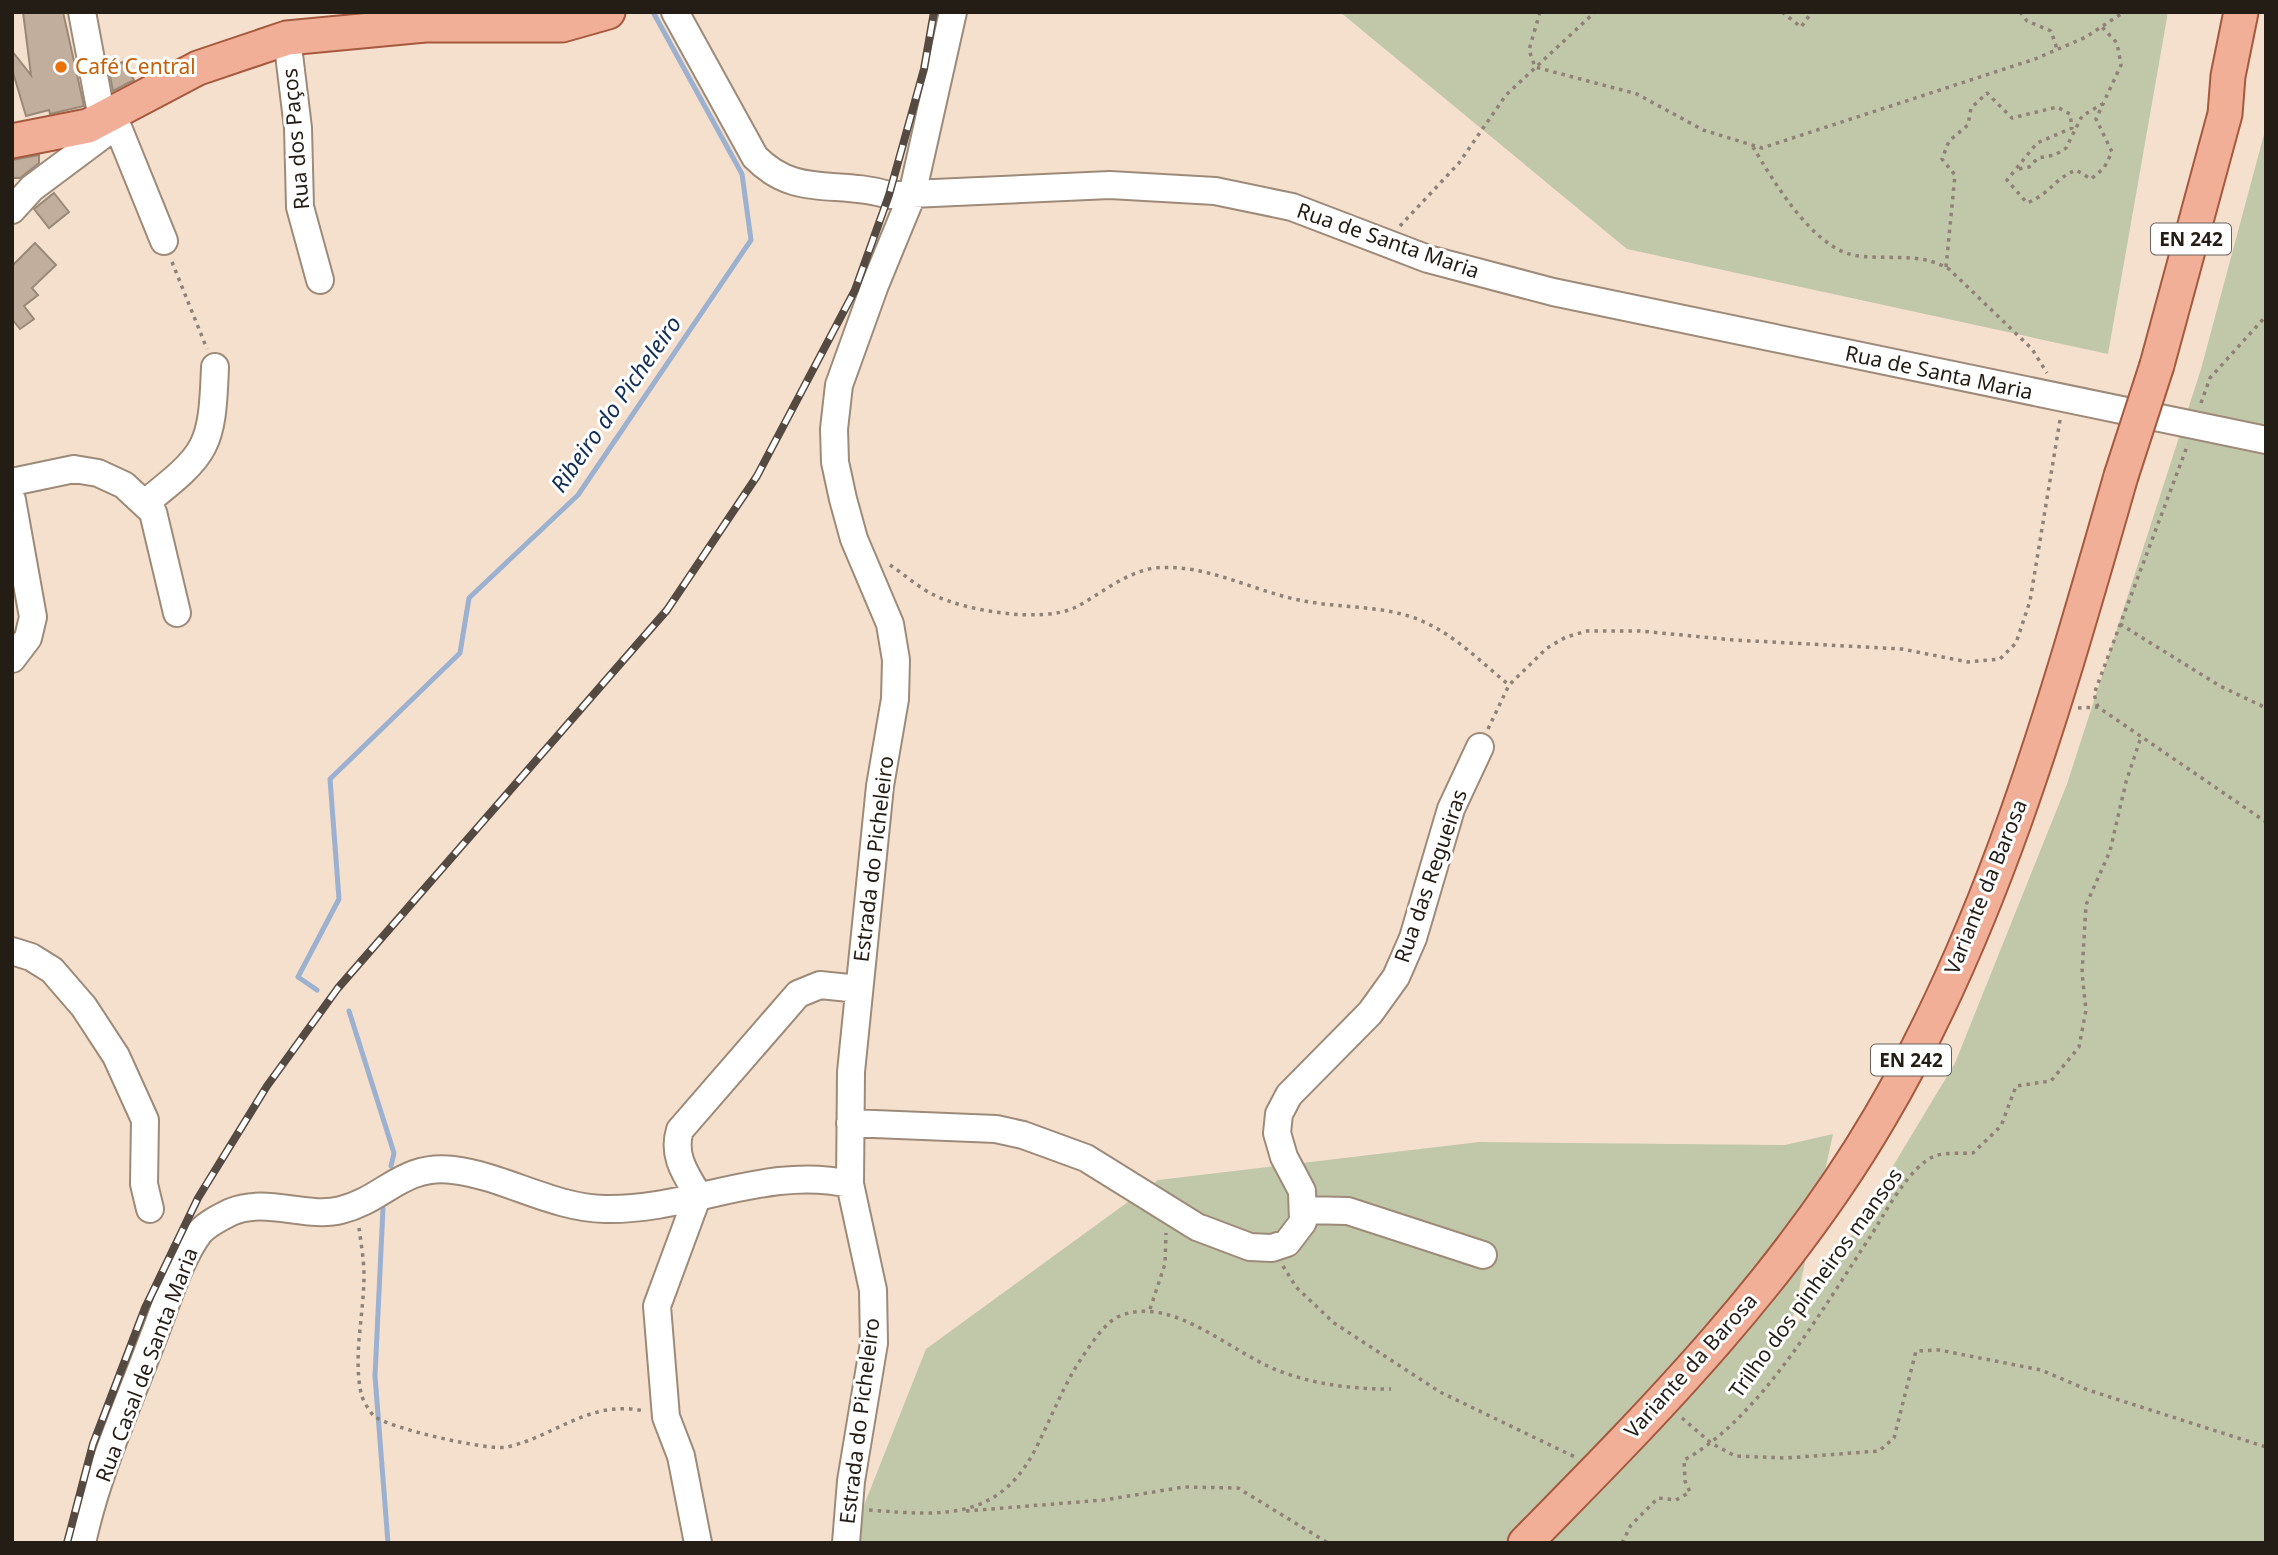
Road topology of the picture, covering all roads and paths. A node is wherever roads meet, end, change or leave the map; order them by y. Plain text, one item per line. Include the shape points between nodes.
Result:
1 (82, 12) edge
2 (608, 12) edge
3 (675, 12) edge
4 (953, 12) edge
5 (1540, 12) edge
6 (1595, 12) edge
7 (1782, 12) edge
8 (1812, 12) edge
9 (2020, 12) edge
10 (2124, 12) edge
11 (2241, 12) edge
12 (2259, 12) edge
13 (457, 19) edge
14 (332, 22) edge
15 (2102, 27) junction
16 (287, 38) junction
17 (2057, 49) junction
18 (1535, 67) junction
19 (2106, 102) junction
20 (2225, 114) junction
21 (107, 118) junction
22 (12, 141) edge
23 (1752, 146) junction
24 (2017, 170) junction
25 (912, 195) junction
26 (12, 210) edge
27 (164, 241) joint
28 (1384, 243) junction
29 (1946, 267) junction
30 (320, 280) dead end
31 (2266, 316) edge
32 (215, 367) joint
33 (2065, 400) junction
34 (2194, 427) junction
35 (2266, 440) edge
36 (12, 482) edge
37 (12, 499) edge
38 (145, 503) junction
39 (888, 563) dead end
40 (177, 613) dead end
41 (2120, 624) junction
42 (12, 659) edge
43 (1509, 685) junction
44 (2098, 707) junction
45 (2072, 708) dead end
46 (2266, 708) edge
47 (2141, 737) junction
48 (1480, 747) joint
49 (2266, 822) edge
50 (12, 951) edge
51 (859, 989) junction
52 (850, 1123) junction
53 (850, 1184) junction
54 (698, 1195) junction
55 (1159, 1204) junction
56 (357, 1205) junction
57 (150, 1209) dead end
58 (1303, 1210) junction
59 (1272, 1248) junction
60 (1483, 1255) dead end
61 (1150, 1309) junction
62 (1391, 1389) dead end
63 (1672, 1410) dead end
64 (666, 1417) junction
65 (1711, 1443) junction
66 (2266, 1447) edge
67 (1599, 1468) junction
68 (849, 1509) junction
69 (961, 1511) junction
70 (82, 1543) edge
71 (698, 1543) edge
72 (846, 1543) edge
73 (1328, 1543) edge
74 (1525, 1543) edge
75 (1622, 1543) edge

1 - 21 street
2 - 13 main road via 562,25
3 - 25 street, Rua de Santa Maria via 743,137 772,174 792,183
4 - 25 street, Estrada do Picheleiro
5 - 18 path via 1529,50
6 - 18 path
7 - 8 path via 1801,27
9 - 17 path via 2051,31
10 - 15 path
11 - 20 main road, Variante da Barosa / EN 242
12 - 20 main road, Variante da Barosa / EN 242 via 2245,77
13 - 14 main road
14 - 16 main road
15 - 17 path
15 - 19 path via 2117,43 2121,65
16 - 21 main road via 198,68
16 - 30 street, Rua dos Paços via 299,128 300,207
17 - 23 path via 1762,148
18 - 23 path via 1637,94 1703,130
18 - 28 path via 1506,95 1459,163
19 - 24 path via 2082,116 2066,148
19 - 24 path via 2096,119 2112,152 2104,168 2091,178 2076,170 2059,177 2053,188 2027,203 2007,180
20 - 67 main road, Variante da Barosa / EN 242, bridge via 2157,365 2014,822 1960,958 1904,1073 1853,1161 1777,1270
21 - 22 main road
21 - 26 street via 103,135 32,188
21 - 27 street
23 - 29 path via 1776,184 1832,247 1857,256 1908,255
24 - 29 path via 2037,143 2072,128 2070,114 2057,107 2011,118 1987,93 1971,108 1968,125 1949,141 1942,159 1955,175
25 - 28 street, Rua de Santa Maria via 1110,186 1215,191 1292,207
25 - 51 street, Estrada do Picheleiro via 843,374 834,429 835,463 846,512 890,624 896,660
27 - 32 path
28 - 33 street, Rua de Santa Maria via 1474,273 1553,292
29 - 33 path via 2032,349
31 - 34 path via 2210,378
32 - 38 street via 208,438 200,455
33 - 34 street, Rua de Santa Maria
33 - 43 path via 2054,440 2030,601 2016,643 2000,659 1968,662 1902,649 1587,631 1547,648
34 - 35 street, Rua de Santa Maria
34 - 41 path
36 - 38 street via 74,469 113,479
37 - 42 street via 33,617 28,638
38 - 40 street via 153,512
39 - 43 path via 933,595 970,608 1028,613 1072,609 1129,576 1178,566 1298,600 1422,620 1446,633
41 - 44 path via 2094,694
41 - 46 path via 2220,686
43 - 48 path
44 - 45 path
44 - 47 path
47 - 49 path
47 - 65 path, Trilho dos pinheiros mansos via 2110,851 2085,905 2082,973 2086,1010 2079,1047 2051,1081 2016,1086 2001,1126 1973,1153 1935,1156 1906,1181 1759,1396
48 - 58 street, Rua das Regueiras via 1451,808 1413,938 1396,976 1370,1013 1289,1095 1279,1114 1277,1133 1302,1191
50 - 57 street via 52,970 116,1056 145,1120 144,1184
51 - 52 street, Estrada do Picheleiro
51 - 54 street via 820,985 798,994 680,1130 675,1144 679,1163
52 - 53 street, Estrada do Picheleiro
52 - 55 street via 996,1129 1023,1135 1086,1158
53 - 54 street, Rua Casal de Santa Maria via 822,1177 779,1179
53 - 68 street, Estrada do Picheleiro via 873,1290 874,1343
54 - 56 street, Rua Casal de Santa Maria via 622,1210 583,1209 453,1170 421,1170
54 - 64 street via 657,1306
55 - 59 street via 1197,1227 1250,1247
55 - 61 path via 1166,1235 1165,1264
56 - 64 path via 364,1274 359,1374 361,1396 373,1415 391,1425 488,1449 516,1444 605,1408
56 - 70 street, Rua Casal de Santa Maria via 339,1211 235,1210 201,1232 177,1277
58 - 59 street via 1303,1222 1287,1243
58 - 60 street via 1349,1211
59 - 67 path via 1296,1287 1334,1323 1440,1392
61 - 62 path via 1221,1338 1279,1372 1327,1385
61 - 69 path via 1119,1316 1098,1334 1071,1373 1015,1481 997,1498
63 - 65 path
64 - 71 street via 681,1456
65 - 66 path via 1735,1456 1786,1458 1879,1451 1894,1438 1916,1351 1939,1350 2040,1370
65 - 75 path via 1684,1460 1690,1492 1676,1500 1658,1498 1631,1525
67 - 74 main road, Variante da Barosa / EN 242
68 - 69 path via 913,1514
68 - 72 street, Estrada do Picheleiro
69 - 73 path via 1104,1500 1184,1487 1238,1488

